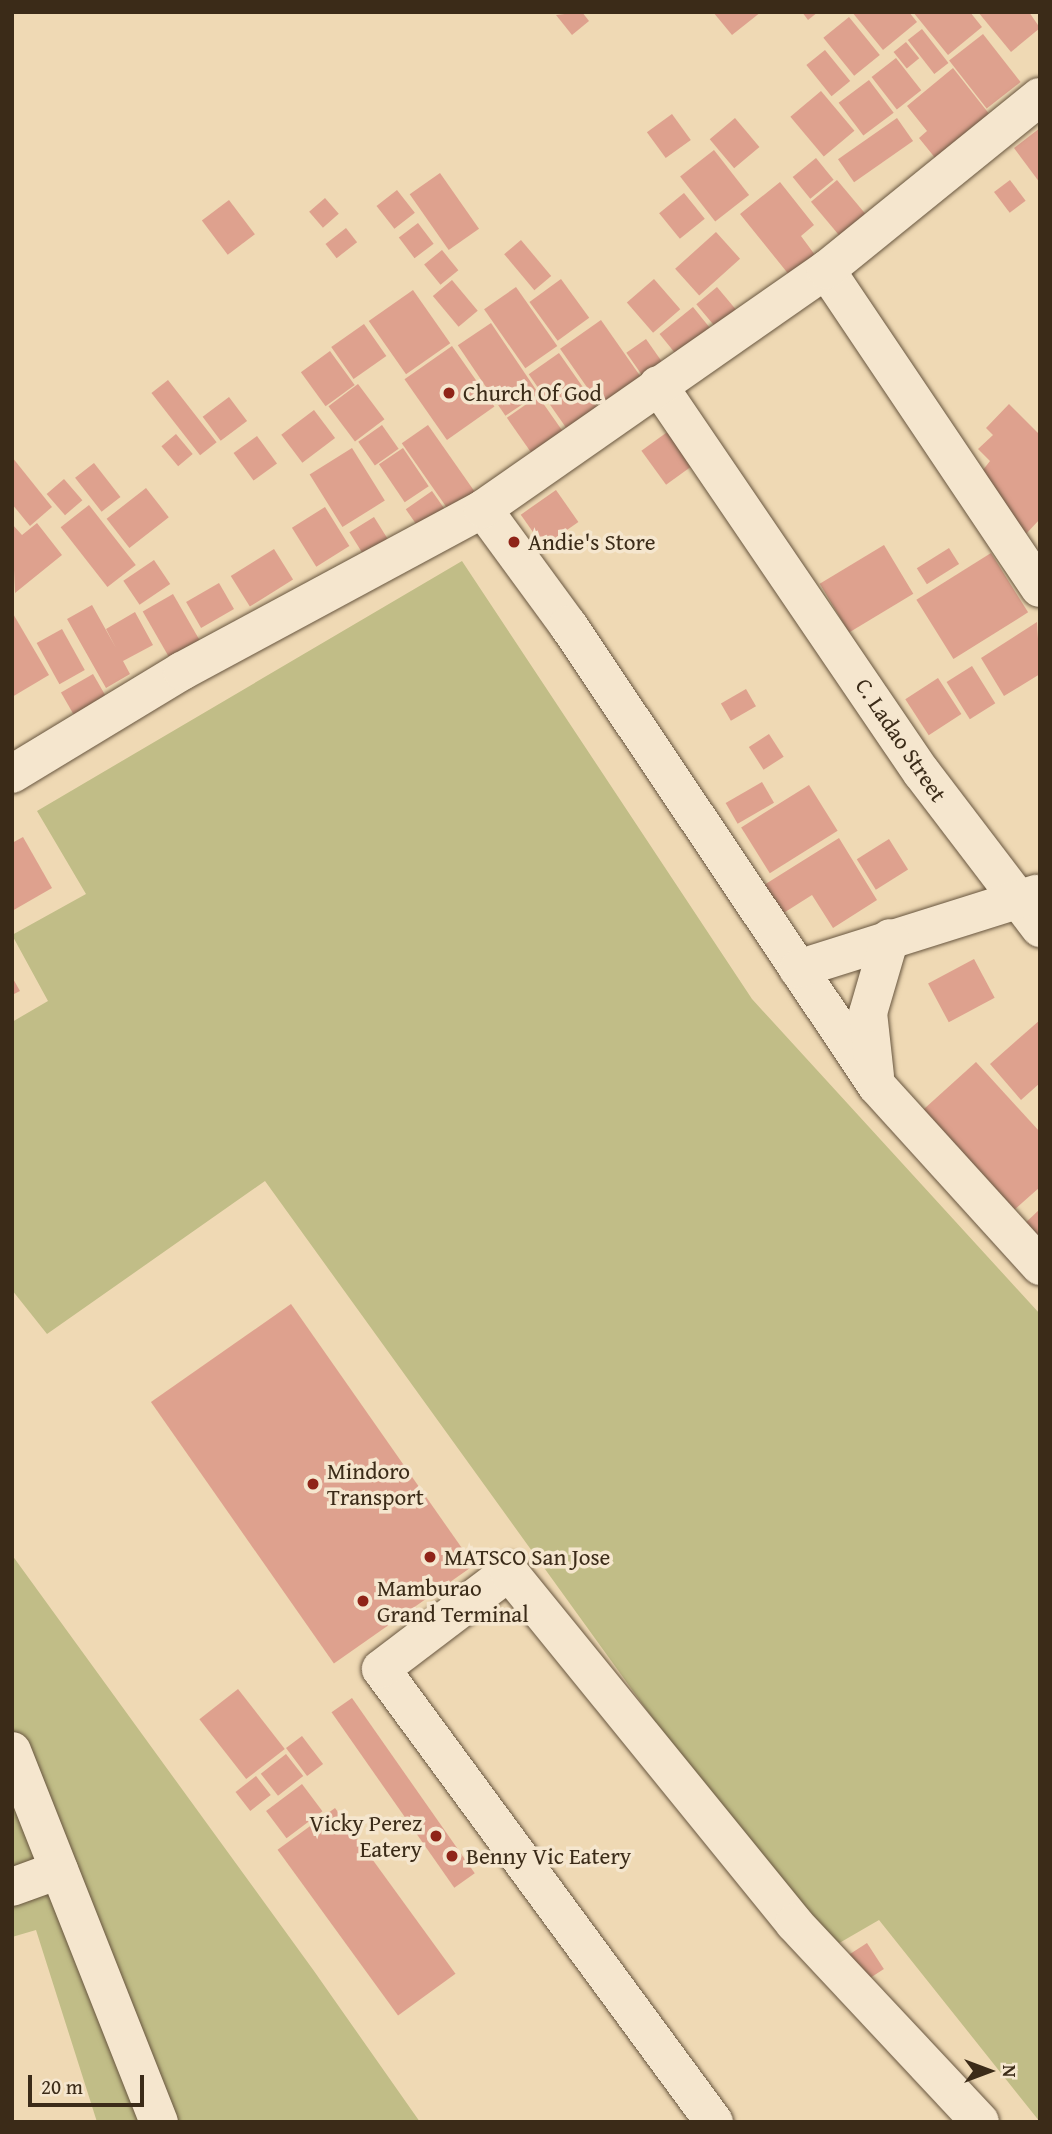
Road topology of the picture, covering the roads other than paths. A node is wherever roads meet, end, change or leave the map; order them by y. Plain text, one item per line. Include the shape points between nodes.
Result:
1 (1040, 97) edge
2 (826, 270) junction
3 (658, 386) junction
4 (483, 509) junction
5 (1040, 588) edge
6 (12, 774) edge
7 (1032, 908) edge
8 (890, 938) junction
9 (798, 969) junction
10 (877, 1086) junction
11 (1040, 1266) edge
12 (12, 1751) edge
13 (59, 1870) junction
14 (12, 1887) edge
15 (159, 2122) edge
16 (714, 2122) edge
17 (980, 2122) edge

1 - 2 street
2 - 3 street
2 - 5 street
3 - 4 street
3 - 7 street, C. Ladao Street
4 - 6 street via 182,671
4 - 9 street
7 - 8 street
8 - 9 street
8 - 10 street via 868,1013
9 - 10 street
10 - 11 street
12 - 13 street
13 - 14 street
13 - 15 street
16 - 17 street via 381,1669 509,1572 793,1923

